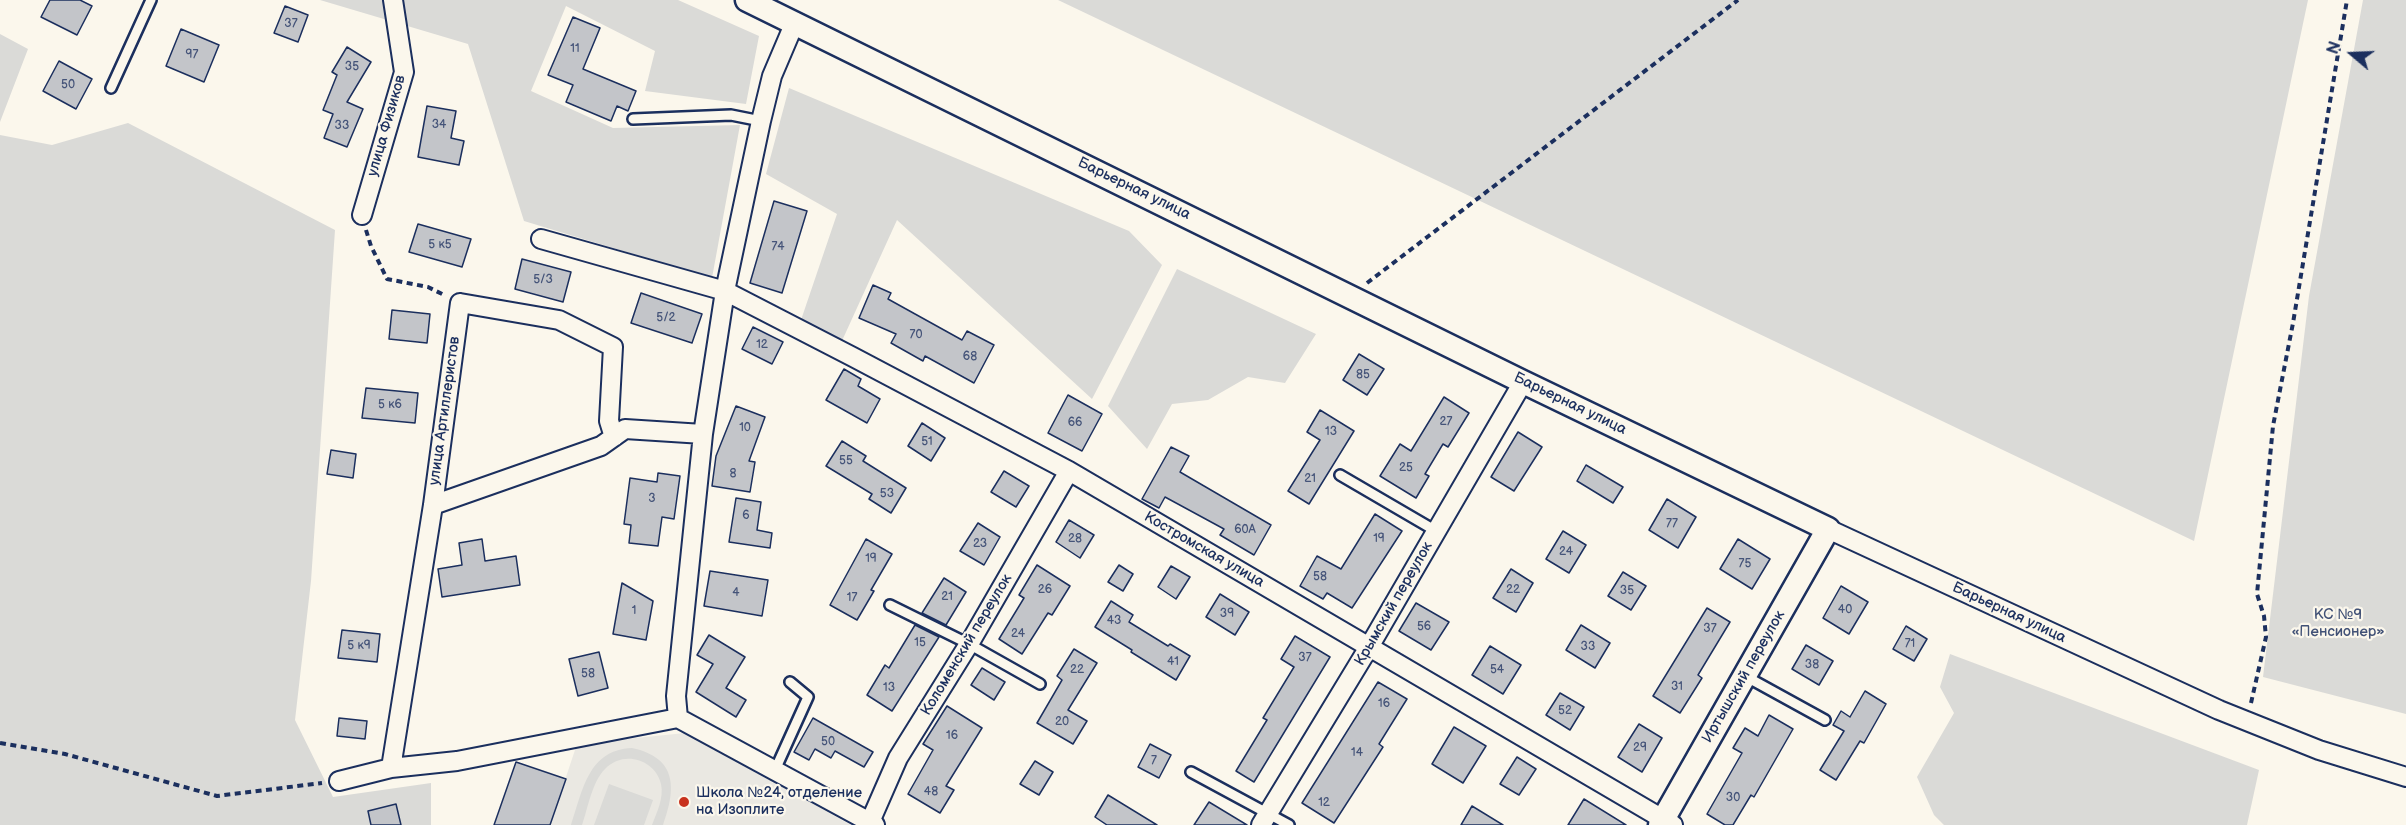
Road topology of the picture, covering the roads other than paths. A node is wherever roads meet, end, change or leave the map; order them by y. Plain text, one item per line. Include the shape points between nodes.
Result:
1 (151, 0) edge
2 (393, 0) edge
3 (747, 0) edge
4 (795, 22) junction
5 (111, 88) dead end
6 (633, 119) dead end
7 (760, 121) junction
8 (362, 215) road end
9 (541, 239) dead end
10 (725, 291) junction
11 (1522, 382) junction
12 (703, 434) junction
13 (614, 437) junction
14 (1069, 471) junction
15 (1340, 475) dead end
16 (433, 505) junction
17 (1828, 529) junction
18 (1436, 531) junction
19 (890, 605) dead end
20 (969, 644) junction
21 (1370, 647) junction
22 (1745, 676) junction
23 (790, 682) dead end
24 (1040, 684) dead end
25 (678, 717) junction
26 (1825, 720) dead end
27 (391, 768) junction
28 (775, 770) junction
29 (1191, 772) dead end
30 (2406, 777) edge
31 (339, 781) road end
32 (1264, 819) edge
33 (873, 823) edge
34 (1665, 823) edge
35 (1289, 825) edge

1 - 5 lane
2 - 8 street, улица Физиков via 404,72
3 - 4 street, Барьерная улица
4 - 7 street via 772,76
4 - 11 street, Барьерная улица
6 - 7 lane via 731,115
7 - 10 street
9 - 10 street, Костромская улица
10 - 12 street
10 - 14 street, Костромская улица
11 - 17 street, Барьерная улица
11 - 18 street, Крымский переулок
12 - 13 street via 625,429
12 - 25 street via 676,696
13 - 16 street via 601,446
13 - 16 street, улица Артиллеристов via 609,421 613,347 559,320 460,303
14 - 20 street, Коломенский переулок
14 - 21 street, Костромская улица
15 - 18 lane
16 - 27 street, улица Артиллеристов
17 - 22 street, Иртышский переулок
17 - 30 street, Барьерная улица via 2245,721 2319,750
18 - 21 street, Крымский переулок
19 - 20 lane
20 - 24 lane
20 - 33 street, Коломенский переулок via 898,758
21 - 32 street, Крымский переулок
21 - 34 street, Костромская улица
22 - 26 lane
22 - 34 street, Иртышский переулок
23 - 28 lane via 808,697
25 - 27 street via 457,761
25 - 28 street
27 - 31 street
28 - 33 street
29 - 32 lane
32 - 35 lane

